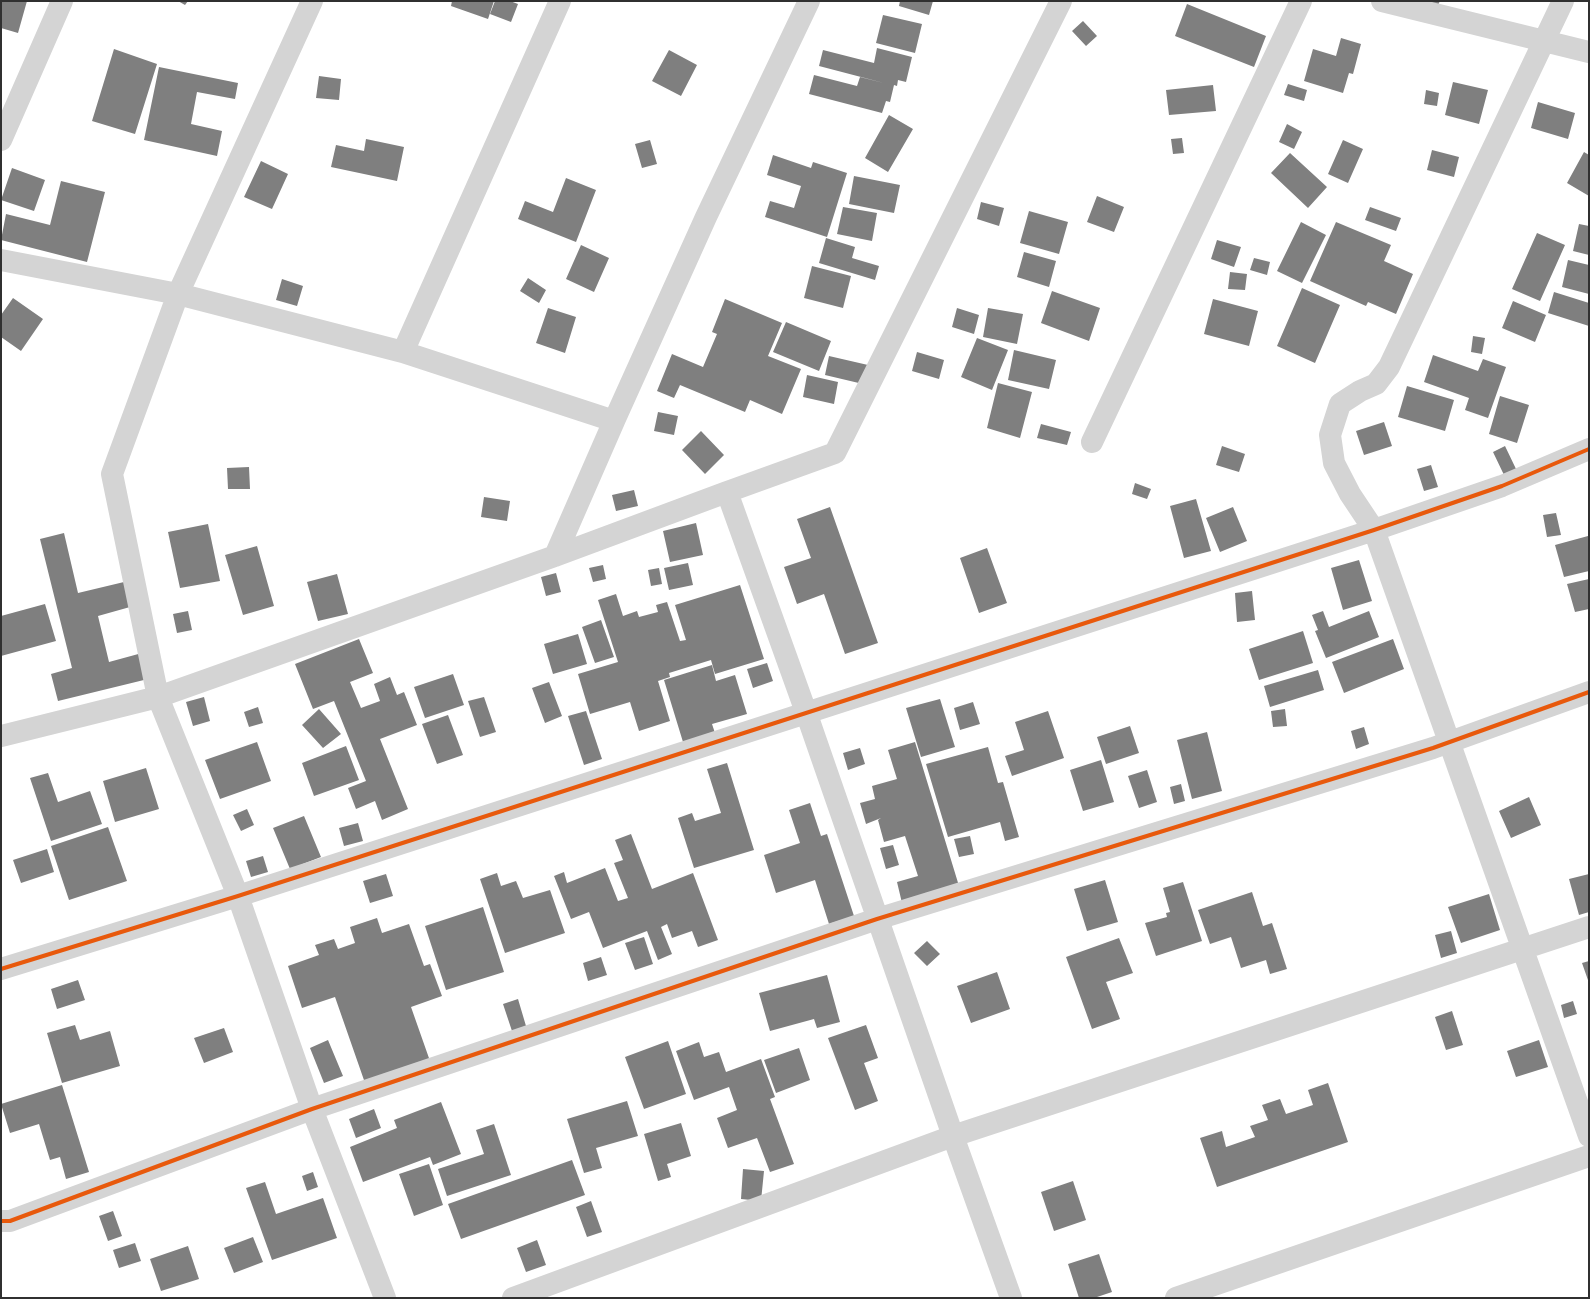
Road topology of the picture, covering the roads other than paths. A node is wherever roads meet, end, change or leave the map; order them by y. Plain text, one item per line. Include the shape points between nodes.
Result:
1 (62, 1) edge
2 (312, 1) edge
3 (560, 1) edge
4 (809, 1) edge
5 (1061, 1) edge
6 (1301, 1) edge
7 (1382, 1) edge
8 (1563, 1) edge
9 (1545, 40) junction
10 (1589, 52) edge
11 (1, 140) edge
12 (1, 260) edge
13 (178, 294) junction
14 (404, 352) junction
15 (614, 421) junction
16 (1589, 434) edge
17 (1092, 442) dead end
18 (1583, 451) edge
19 (727, 492) junction
20 (1374, 530) junction
21 (555, 556) junction
22 (1589, 692) edge
23 (158, 697) junction
24 (806, 712) junction
25 (1, 736) edge
26 (1449, 742) junction
27 (238, 896) junction
28 (877, 919) junction
29 (1589, 927) edge
30 (1523, 949) junction
31 (1, 969) edge
32 (312, 1109) junction
33 (953, 1136) junction
34 (1589, 1136) edge
35 (1589, 1156) edge
36 (1, 1221) edge
37 (385, 1298) edge
38 (513, 1298) edge
39 (1012, 1298) edge
40 (1176, 1298) edge

1 - 11 street
2 - 13 street
3 - 14 street
4 - 15 street
5 - 19 street via 835,453
6 - 17 street
7 - 9 street
8 - 9 street
9 - 10 street
9 - 20 street via 1389,367 1376,384 1340,404 1330,435 1334,463 1350,494
12 - 13 street
13 - 14 street
13 - 23 street via 112,474
14 - 15 street
15 - 21 street
16 - 18 street
18 - 20 street via 1502,486
19 - 21 street
19 - 24 street
20 - 24 street
20 - 26 street
21 - 23 street
22 - 26 street
23 - 25 street
23 - 27 street
24 - 27 street
24 - 28 street
26 - 28 street
26 - 30 street
27 - 31 street
27 - 32 street
28 - 32 street
28 - 33 street
29 - 30 street
30 - 33 street
30 - 34 street
32 - 36 street via 10,1221
32 - 37 street
33 - 38 street
33 - 39 street
35 - 40 street

